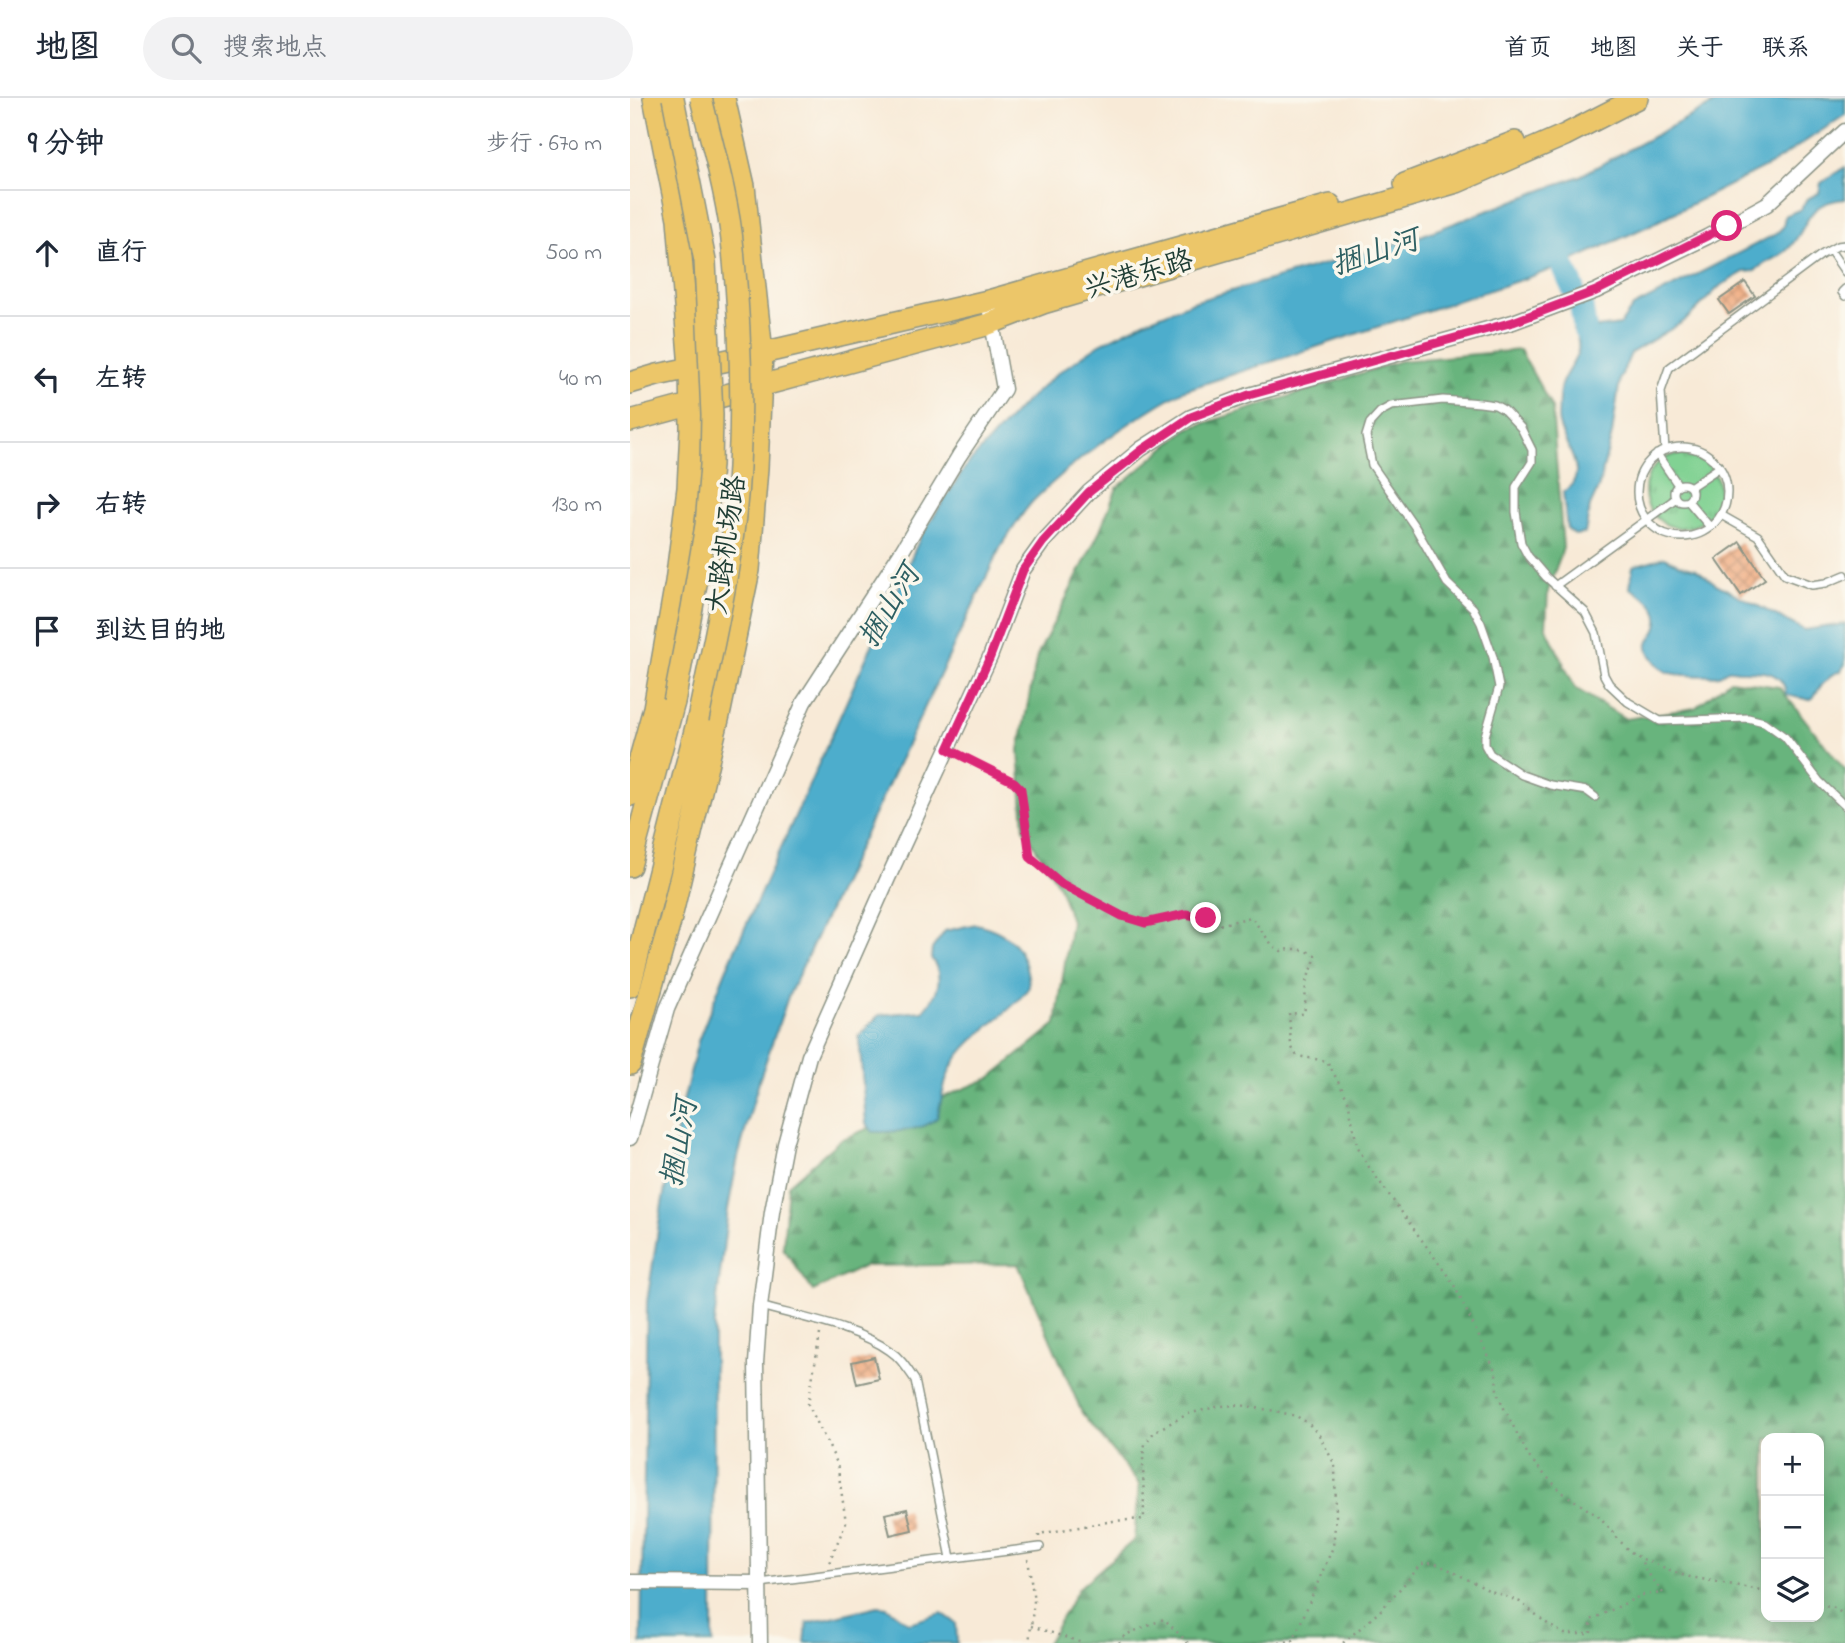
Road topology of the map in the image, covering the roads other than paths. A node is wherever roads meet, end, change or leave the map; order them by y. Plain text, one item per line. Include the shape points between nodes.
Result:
1 (654, 98) edge
2 (673, 98) edge
3 (701, 98) edge
4 (724, 98) edge
5 (1609, 98) edge
6 (1637, 98) edge
7 (1845, 131) edge
8 (1845, 245) edge
9 (1830, 250) junction
10 (1845, 272) edge
11 (1845, 289) edge
12 (1845, 296) edge
13 (988, 301) junction
14 (992, 323) junction
15 (762, 353) junction
16 (690, 368) junction
17 (630, 383) edge
18 (762, 386) junction
19 (691, 406) junction
20 (630, 421) edge
21 (1665, 450) junction
22 (1657, 454) junction
23 (1720, 467) junction
24 (1678, 485) junction
25 (1690, 487) junction
26 (1675, 499) junction
27 (1688, 501) junction
28 (1721, 514) junction
29 (1645, 519) junction
30 (1710, 527) junction
31 (1845, 575) edge
32 (1555, 586) junction
33 (630, 795) edge
34 (1595, 797) dead end
35 (1845, 806) edge
36 (630, 866) edge
37 (630, 986) edge
38 (630, 1064) edge
39 (630, 1138) edge
40 (760, 1306) junction
41 (1040, 1547) road end
42 (951, 1558) junction
43 (632, 1582) edge
44 (760, 1583) junction
45 (760, 1643) edge

1 - 16 main road via 678,219
2 - 36 main road, 大路机场路, bridge via 705,261 711,465 674,702
3 - 37 main road, 大路机场路, bridge via 733,247 741,397 739,469 724,589 698,719
4 - 15 main road via 744,186
5 - 13 main road, 兴港东路 via 1572,118 1402,185
6 - 14 main road, 兴港东路 via 1457,182 1043,303
7 - 40 street via 1767,204 1596,291 1513,322 1249,395 1191,417 1089,492 1023,570 990,657 809,1056 783,1155
8 - 9 lane
9 - 10 lane
9 - 21 lane via 1669,368 1661,391
11 - 12 lane
13 - 14 street
13 - 15 main road, 兴港东路
14 - 18 main road, 兴港东路
14 - 39 street via 1004,389 804,702 667,1009
15 - 16 main road, 兴港东路
15 - 18 main road
16 - 17 main road, 兴港东路
16 - 19 main road
18 - 19 main road, 兴港东路
18 - 38 main road via 749,570 670,922
19 - 20 main road, 兴港东路
19 - 33 main road via 688,488 676,582 654,708
21 - 22 lane
21 - 23 lane via 1692,447
22 - 24 lane
22 - 29 lane via 1641,472 1637,486 1637,501
23 - 25 lane
23 - 28 lane via 1727,492
24 - 25 lane
24 - 26 lane
25 - 27 lane
26 - 27 lane
26 - 29 lane
27 - 30 lane
28 - 30 lane
28 - 31 lane via 1758,536 1785,575 1812,585
29 - 30 lane via 1664,534 1678,537 1693,536
29 - 32 lane
32 - 34 lane via 1528,556 1517,528 1516,487 1532,462 1532,450 1513,419 1495,405 1465,401 1424,401 1380,412 1366,436 1372,465 1447,583 1473,608 1493,657 1499,687 1485,736 1490,754 1522,775
32 - 35 lane via 1586,612 1596,633 1604,675 1623,697 1660,721 1748,718 1764,722 1785,737
40 - 42 lane via 874,1340 905,1366 915,1380
40 - 44 street via 756,1363
41 - 42 lane
42 - 44 lane
43 - 44 street
44 - 45 street

